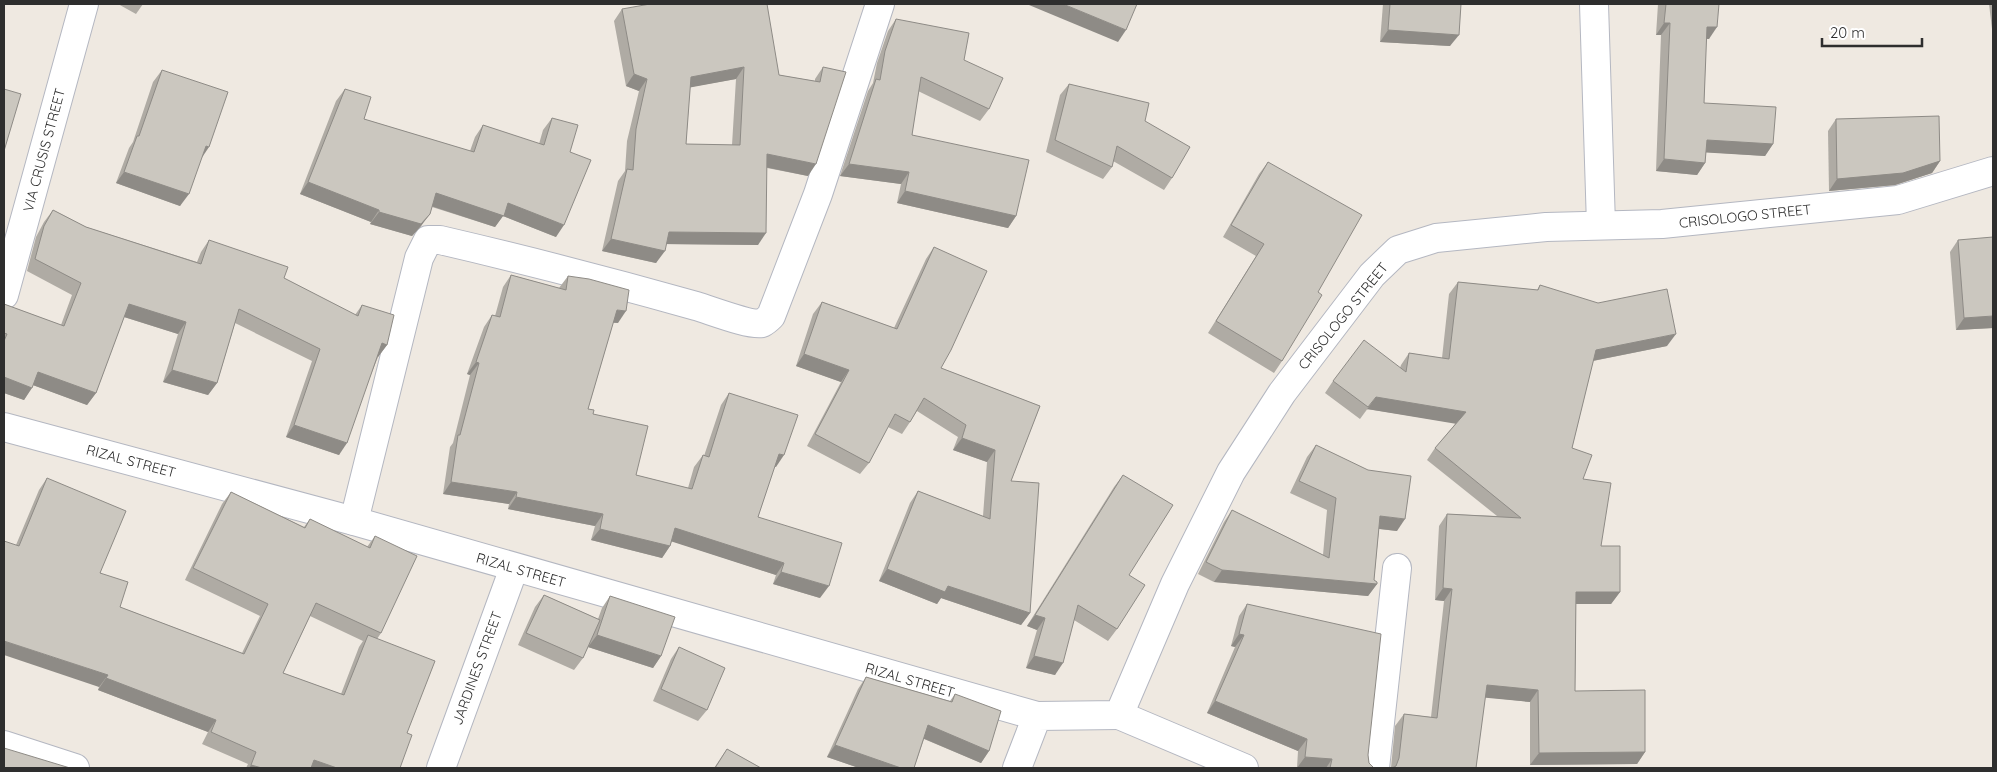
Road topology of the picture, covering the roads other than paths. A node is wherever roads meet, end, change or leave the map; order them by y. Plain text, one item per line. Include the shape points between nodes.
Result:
1 (84, 4) edge
2 (880, 4) edge
3 (1594, 4) edge
4 (1993, 172) edge
5 (1601, 225) junction
6 (4, 295) edge
7 (4, 428) edge
8 (354, 521) junction
9 (514, 568) junction
10 (1397, 568) dead end
11 (1119, 715) junction
12 (1037, 716) junction
13 (4, 745) edge
14 (76, 768) edge
15 (441, 768) edge
16 (1017, 768) edge
17 (1244, 768) edge
18 (1375, 768) edge

1 - 6 street, VIA CRUSIS STREET
2 - 8 street via 818,194 771,316 762,323 748,322 576,273 440,240 428,240 419,258
3 - 5 street
4 - 5 street, CRISOLOGO STREET via 1898,200 1662,224
5 - 11 street, CRISOLOGO STREET via 1436,238 1398,250 1372,275 1282,392 1231,472 1175,584
7 - 8 street, RIZAL STREET
8 - 9 street, RIZAL STREET
9 - 12 street, RIZAL STREET
9 - 15 street, JARDINES STREET
10 - 18 street
11 - 12 street
11 - 17 street
12 - 16 street
13 - 14 street

